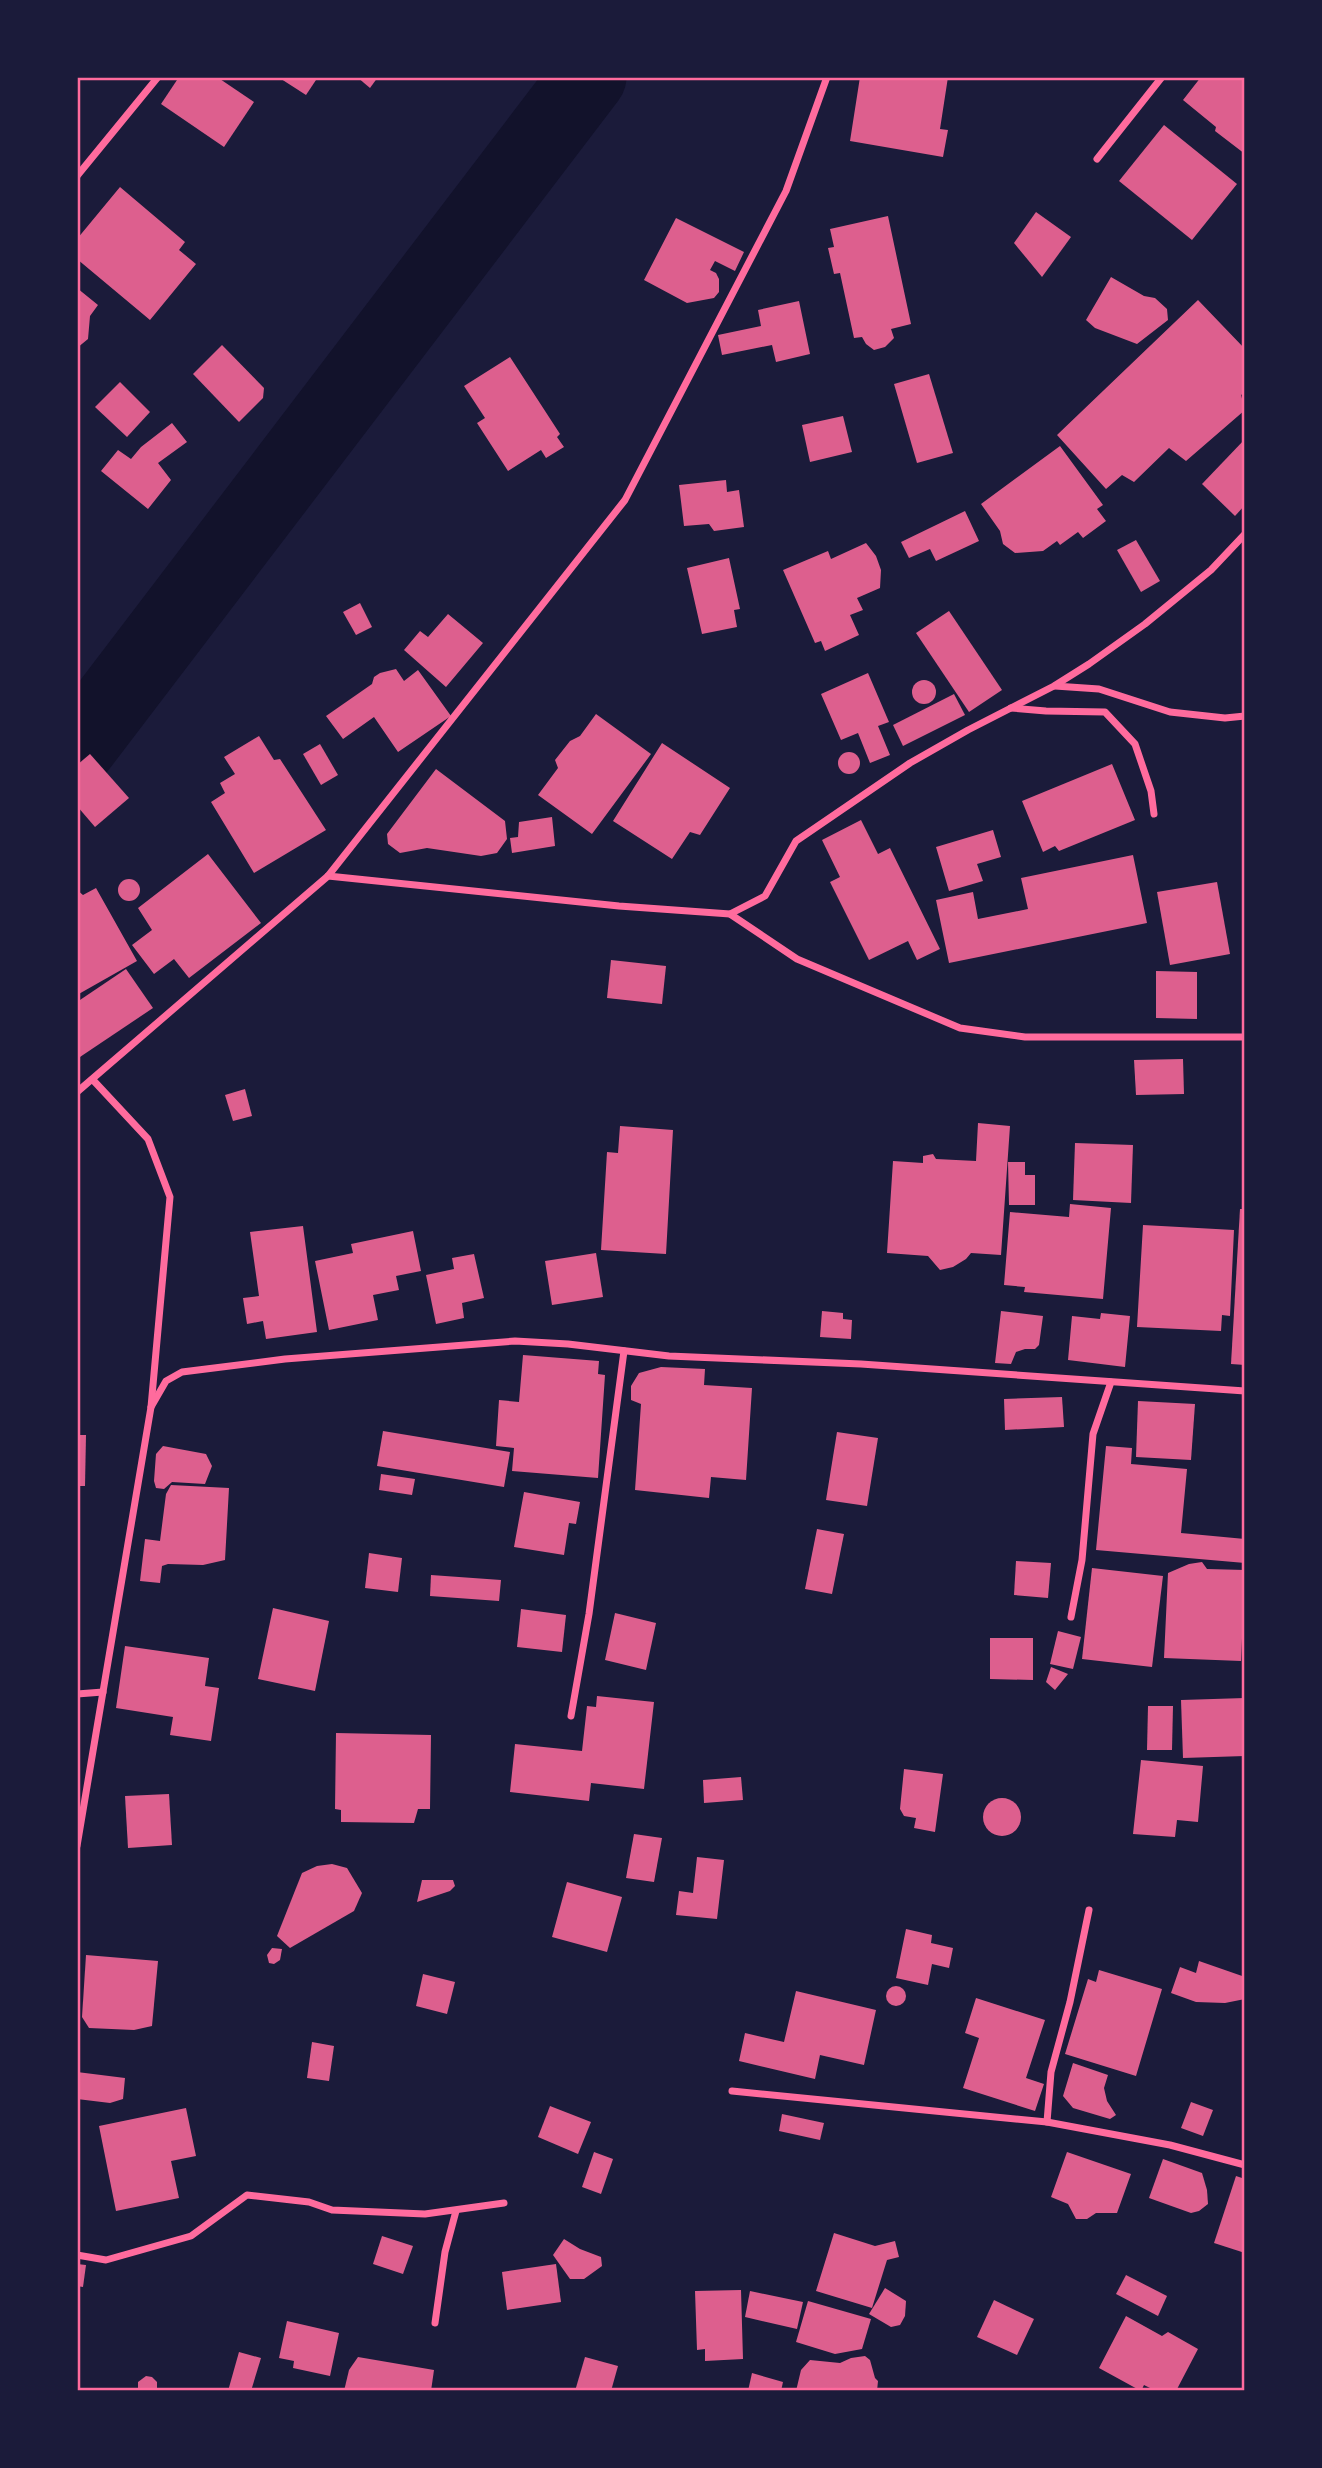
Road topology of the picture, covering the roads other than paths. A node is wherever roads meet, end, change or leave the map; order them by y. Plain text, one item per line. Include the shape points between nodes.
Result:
1 (158, 77) edge
2 (827, 77) edge
3 (1162, 77) edge
4 (1097, 159) dead end
5 (77, 176) edge
6 (1245, 534) edge
7 (1054, 686) junction
8 (1011, 708) junction
9 (1245, 716) edge
10 (1154, 814) dead end
11 (328, 876) junction
12 (730, 914) junction
13 (1245, 1037) edge
14 (93, 1080) junction
15 (77, 1093) edge
16 (624, 1351) junction
17 (1111, 1382) junction
18 (1245, 1391) edge
19 (151, 1408) junction
20 (1071, 1617) dead end
21 (103, 1692) junction
22 (77, 1694) edge
23 (571, 1716) dead end
24 (77, 1846) edge
25 (1089, 1910) dead end
26 (732, 2091) dead end
27 (1047, 2122) junction
28 (1245, 2165) edge
29 (504, 2203) dead end
30 (456, 2211) junction
31 (77, 2255) edge
32 (435, 2323) dead end

1 - 5 street
2 - 11 street via 786,191 625,500
3 - 4 street
6 - 7 street via 1145,624
7 - 8 street
7 - 9 street via 1099,690 1170,712
8 - 10 street via 1105,712 1135,744
8 - 12 street via 910,764 796,841 765,896
11 - 12 street
11 - 14 street
12 - 13 street via 797,959 960,1028 1025,1037
14 - 15 street
14 - 19 street via 148,1139 170,1197
16 - 17 street
16 - 19 street via 515,1341 229,1365 182,1372 166,1381
16 - 23 street
17 - 18 street
17 - 20 street via 1093,1433 1082,1560
19 - 21 street
21 - 22 street
21 - 24 street
25 - 27 street via 1051,2072
26 - 27 street
27 - 28 street via 1170,2145
29 - 30 street
30 - 31 street via 332,2210 309,2202 247,2195 191,2236 106,2260
30 - 32 street

